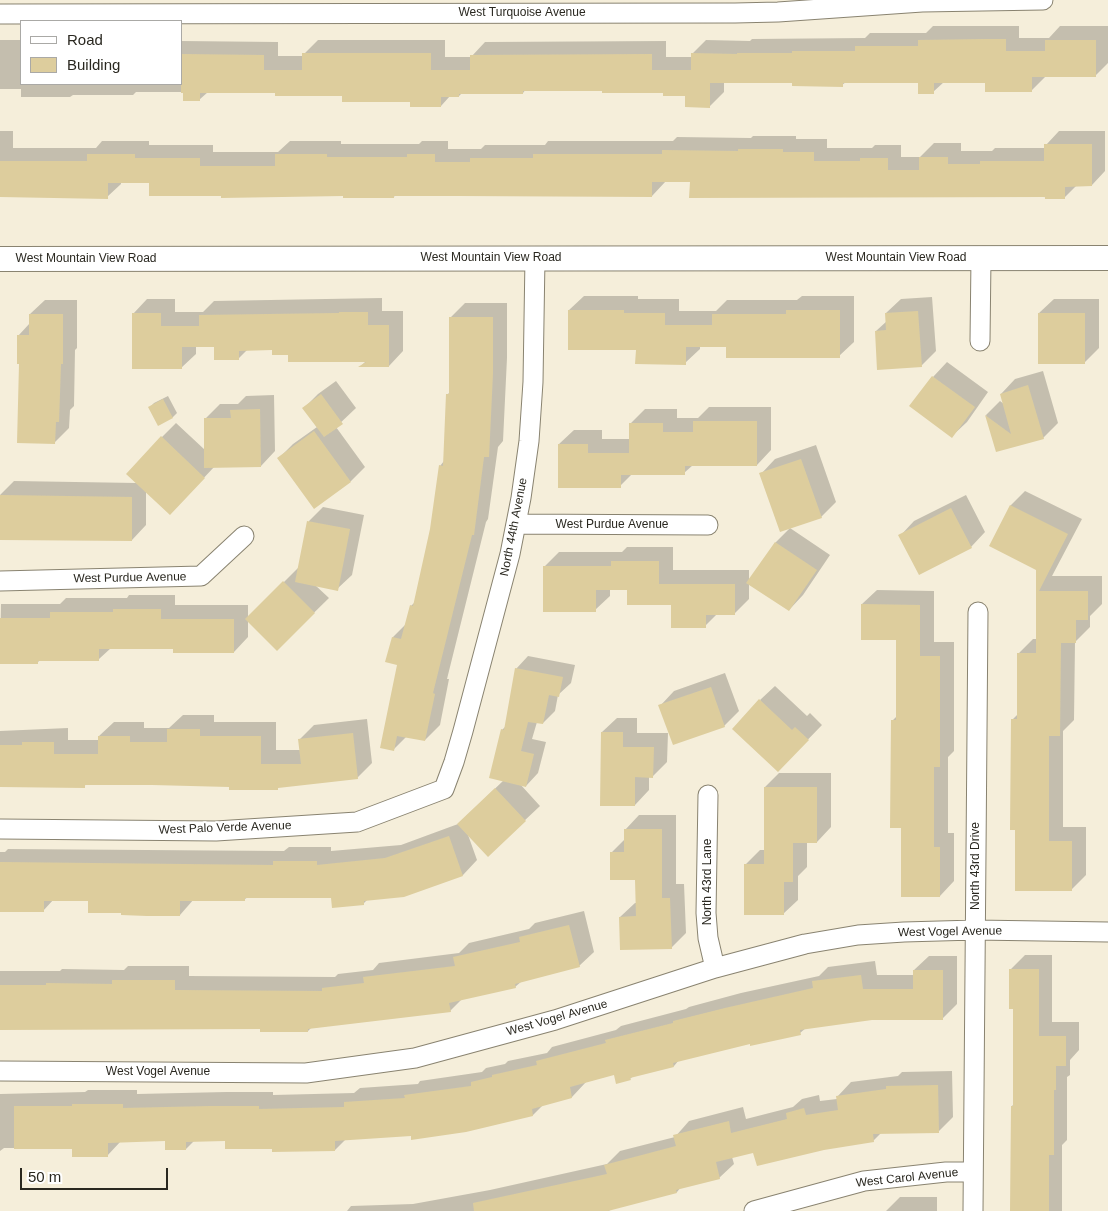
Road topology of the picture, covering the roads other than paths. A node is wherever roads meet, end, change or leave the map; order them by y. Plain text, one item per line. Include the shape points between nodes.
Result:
1 (980, 0) edge
2 (1043, 0) edge
3 (96, 7) edge
4 (735, 7) edge
5 (0, 14) edge
6 (535, 258) junction
7 (981, 258) junction
8 (1108, 258) edge
9 (0, 259) edge
10 (980, 341) dead end
11 (516, 524) junction
12 (708, 524) dead end
13 (244, 536) dead end
14 (0, 581) edge
15 (978, 612) dead end
16 (444, 789) joint
17 (708, 795) dead end
18 (0, 829) edge
19 (975, 930) junction
20 (1108, 932) edge
21 (715, 968) junction
22 (0, 1071) edge
23 (973, 1172) junction
24 (754, 1211) edge
25 (973, 1211) edge

1 - 2 street, West Turquoise Avenue
1 - 4 street, West Turquoise Avenue via 778,12
3 - 4 street, West Turquoise Avenue
3 - 5 street, West Turquoise Avenue
6 - 7 street, West Mountain View Road
6 - 9 street, West Mountain View Road
6 - 11 street, North 44th Avenue via 529,441
7 - 8 street, West Mountain View Road
7 - 10 street, West Mountain View Road
11 - 12 street, West Purdue Avenue
11 - 16 street, North 44th Avenue via 464,731
13 - 14 street, West Purdue Avenue via 201,576
15 - 19 street, North 43rd Drive
16 - 18 street, West Palo Verde Avenue via 357,822 216,830
17 - 21 street, North 43rd Lane via 706,913
19 - 20 street, West Vogel Avenue
19 - 21 street, West Vogel Avenue via 858,935 805,944
19 - 23 street, North 43rd Drive
21 - 22 street, West Vogel Avenue via 555,1020 414,1058 306,1072
23 - 24 street, West Carol Avenue via 864,1181
23 - 25 street, North 43rd Drive

